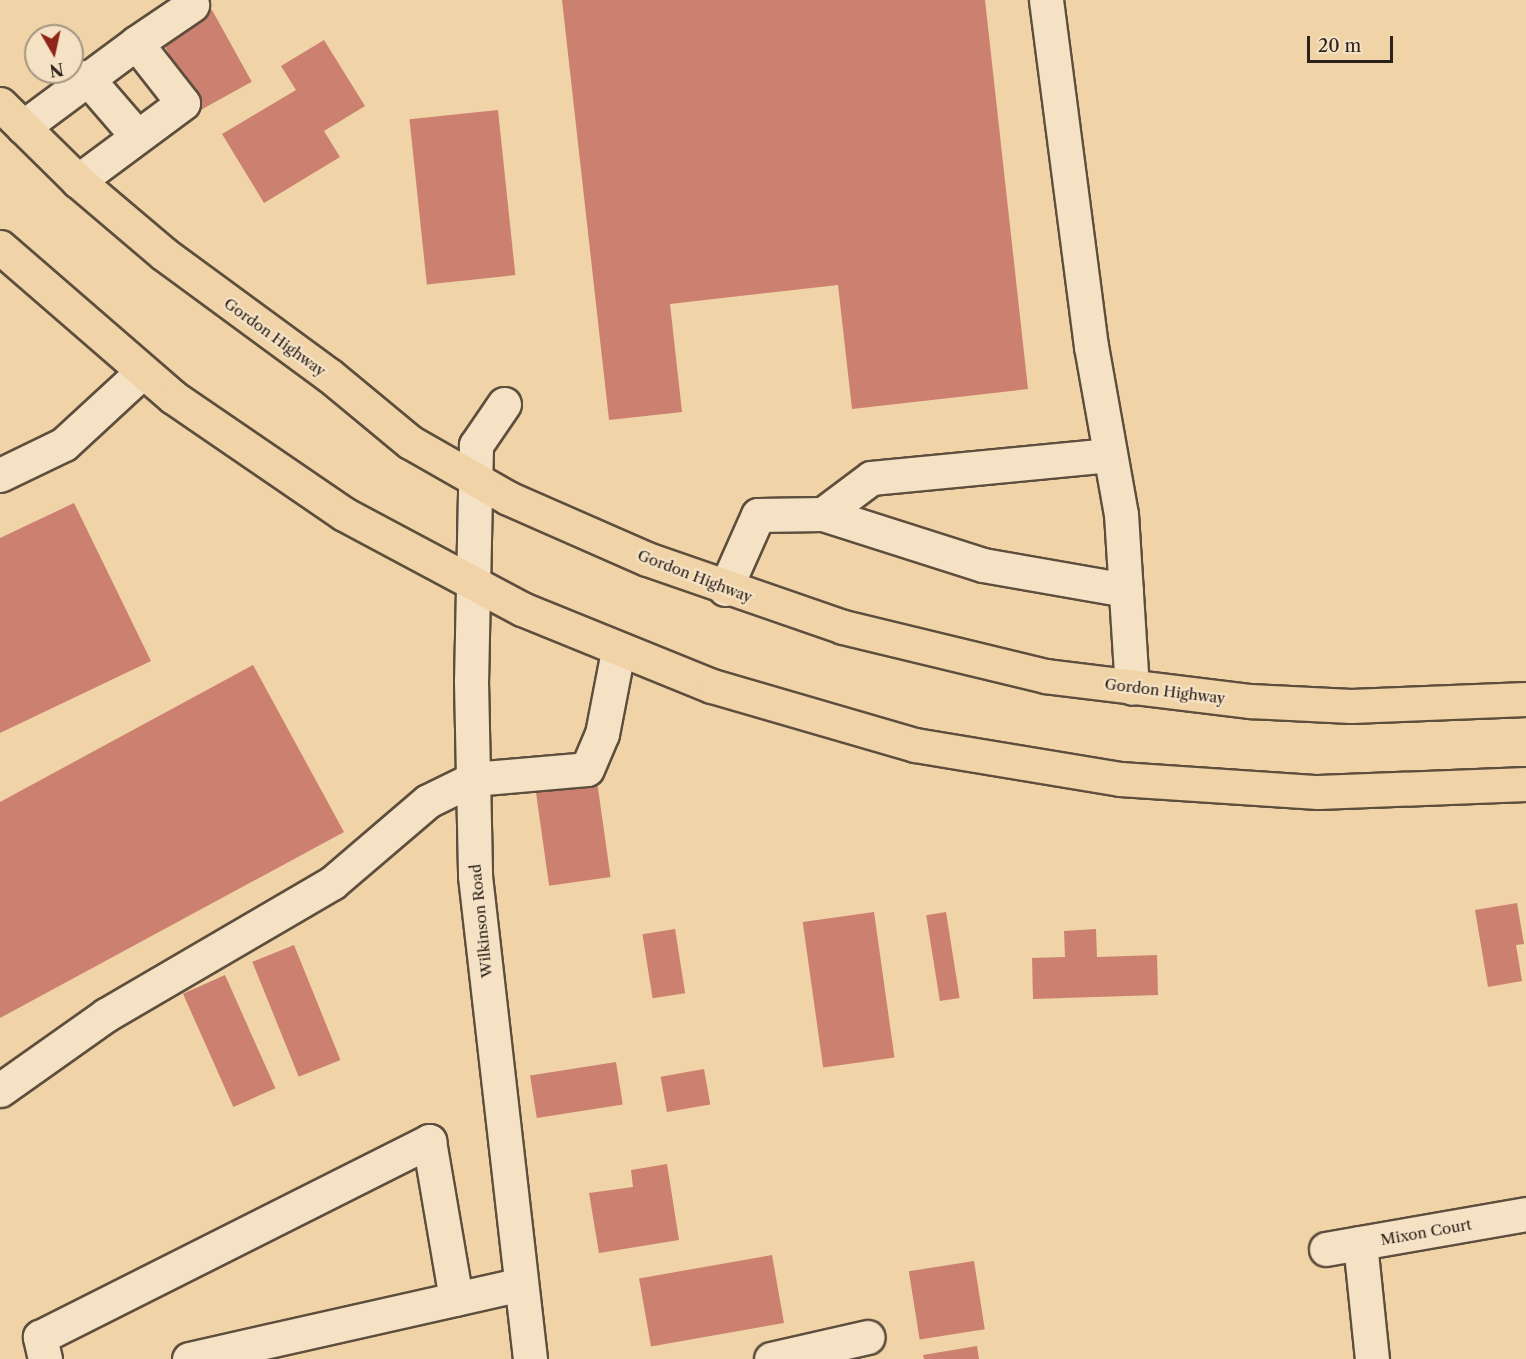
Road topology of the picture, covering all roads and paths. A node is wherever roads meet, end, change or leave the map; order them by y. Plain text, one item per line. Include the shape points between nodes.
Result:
1 (1046, 0) edge
2 (192, 5) dead end
3 (136, 43) junction
4 (86, 77) junction
5 (0, 104) edge
6 (23, 128) junction
7 (136, 135) junction
8 (78, 181) junction
9 (0, 247) edge
10 (142, 372) junction
11 (504, 404) dead end
12 (1110, 455) junction
13 (0, 475) edge
14 (476, 480) junction
15 (823, 514) junction
16 (473, 584) junction
17 (726, 589) junction
18 (1126, 590) junction
19 (618, 651) junction
20 (1132, 688) junction
21 (1526, 699) edge
22 (473, 779) junction
23 (1526, 784) edge
24 (0, 1090) edge
25 (1526, 1214) edge
26 (1360, 1243) junction
27 (1326, 1249) dead end
28 (521, 1284) junction
29 (456, 1299) junction
30 (321, 1329) junction
31 (868, 1337) dead end
32 (45, 1359) edge
33 (189, 1359) edge
34 (304, 1359) edge
35 (530, 1359) edge
36 (771, 1359) edge
37 (1372, 1359) edge

1 - 12 street via 1091,346
2 - 3 street
3 - 4 street
3 - 7 street via 183,103
4 - 6 street
4 - 7 street
5 - 6 highway, Gordon Highway
6 - 8 highway, Gordon Highway
7 - 8 street
8 - 14 highway, Gordon Highway via 164,254 329,375 410,442
9 - 10 highway
10 - 13 street via 64,444
10 - 16 highway via 257,458 344,514
11 - 14 street, Wilkinson Road via 476,445
12 - 15 street via 871,478
12 - 18 street via 1121,514
14 - 16 street, Wilkinson Road
14 - 17 highway, Gordon Highway via 550,517
15 - 17 street via 758,515
15 - 18 street via 983,566
16 - 19 highway
16 - 22 street, Wilkinson Road
17 - 20 highway, Gordon Highway via 941,654
18 - 20 street
19 - 22 street via 603,734 587,769
19 - 23 highway via 815,718 1014,765 1176,784 1318,792
20 - 21 highway, Gordon Highway via 1351,706
22 - 24 street via 428,801 332,883 106,1015
22 - 28 street, Wilkinson Road via 475,876
25 - 26 street, Mixon Court
26 - 27 street, Mixon Court
26 - 37 street
28 - 29 street
28 - 35 street, Wilkinson Road
29 - 30 street
29 - 32 street via 429,1141 40,1337
30 - 33 street
30 - 34 street
31 - 36 street

